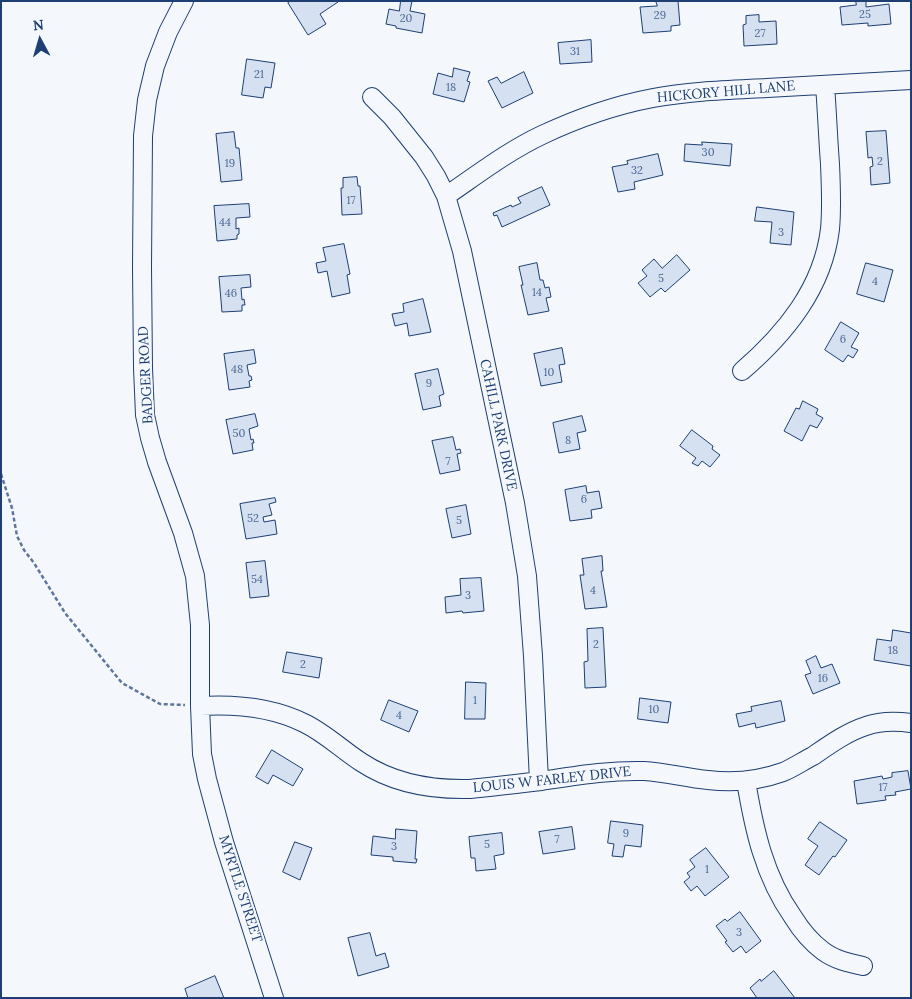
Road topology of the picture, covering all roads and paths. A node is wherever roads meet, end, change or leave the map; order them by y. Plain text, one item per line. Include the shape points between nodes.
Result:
1 (184, 1) edge
2 (911, 80) edge
3 (825, 85) junction
4 (372, 97) dead end
5 (446, 196) junction
6 (742, 371) dead end
7 (1, 474) edge
8 (200, 706) junction
9 (911, 723) edge
10 (207, 779) joint
11 (539, 781) junction
12 (746, 781) junction
13 (862, 966) dead end
14 (274, 998) edge

1 - 8 street, BADGER ROAD via 155,66 147,100 143,136 143,368 145,415 150,438 186,540 195,576 200,625
2 - 3 street, HICKORY HILL LANE
3 - 5 street, HICKORY HILL LANE via 680,94 612,108 541,135
3 - 6 street via 831,206 826,252 817,278 792,321
4 - 5 street, CAHILL PARK DRIVE via 424,157
5 - 11 street, CAHILL PARK DRIVE via 462,251 526,567 534,656
7 - 8 path via 17,536 24,550 66,613 122,684 160,704
8 - 10 street, BADGER ROAD via 202,754
8 - 11 street, LOUIS W FARLEY DRIVE via 261,709 302,722 320,731 360,762 413,785 470,789
9 - 12 street, LOUIS W FARLEY DRIVE via 866,725 784,771
10 - 14 street, MYRTLE STREET
11 - 12 street, LOUIS W FARLEY DRIVE via 644,771 707,780
12 - 13 street via 760,848 786,907 799,926 824,951 837,959

